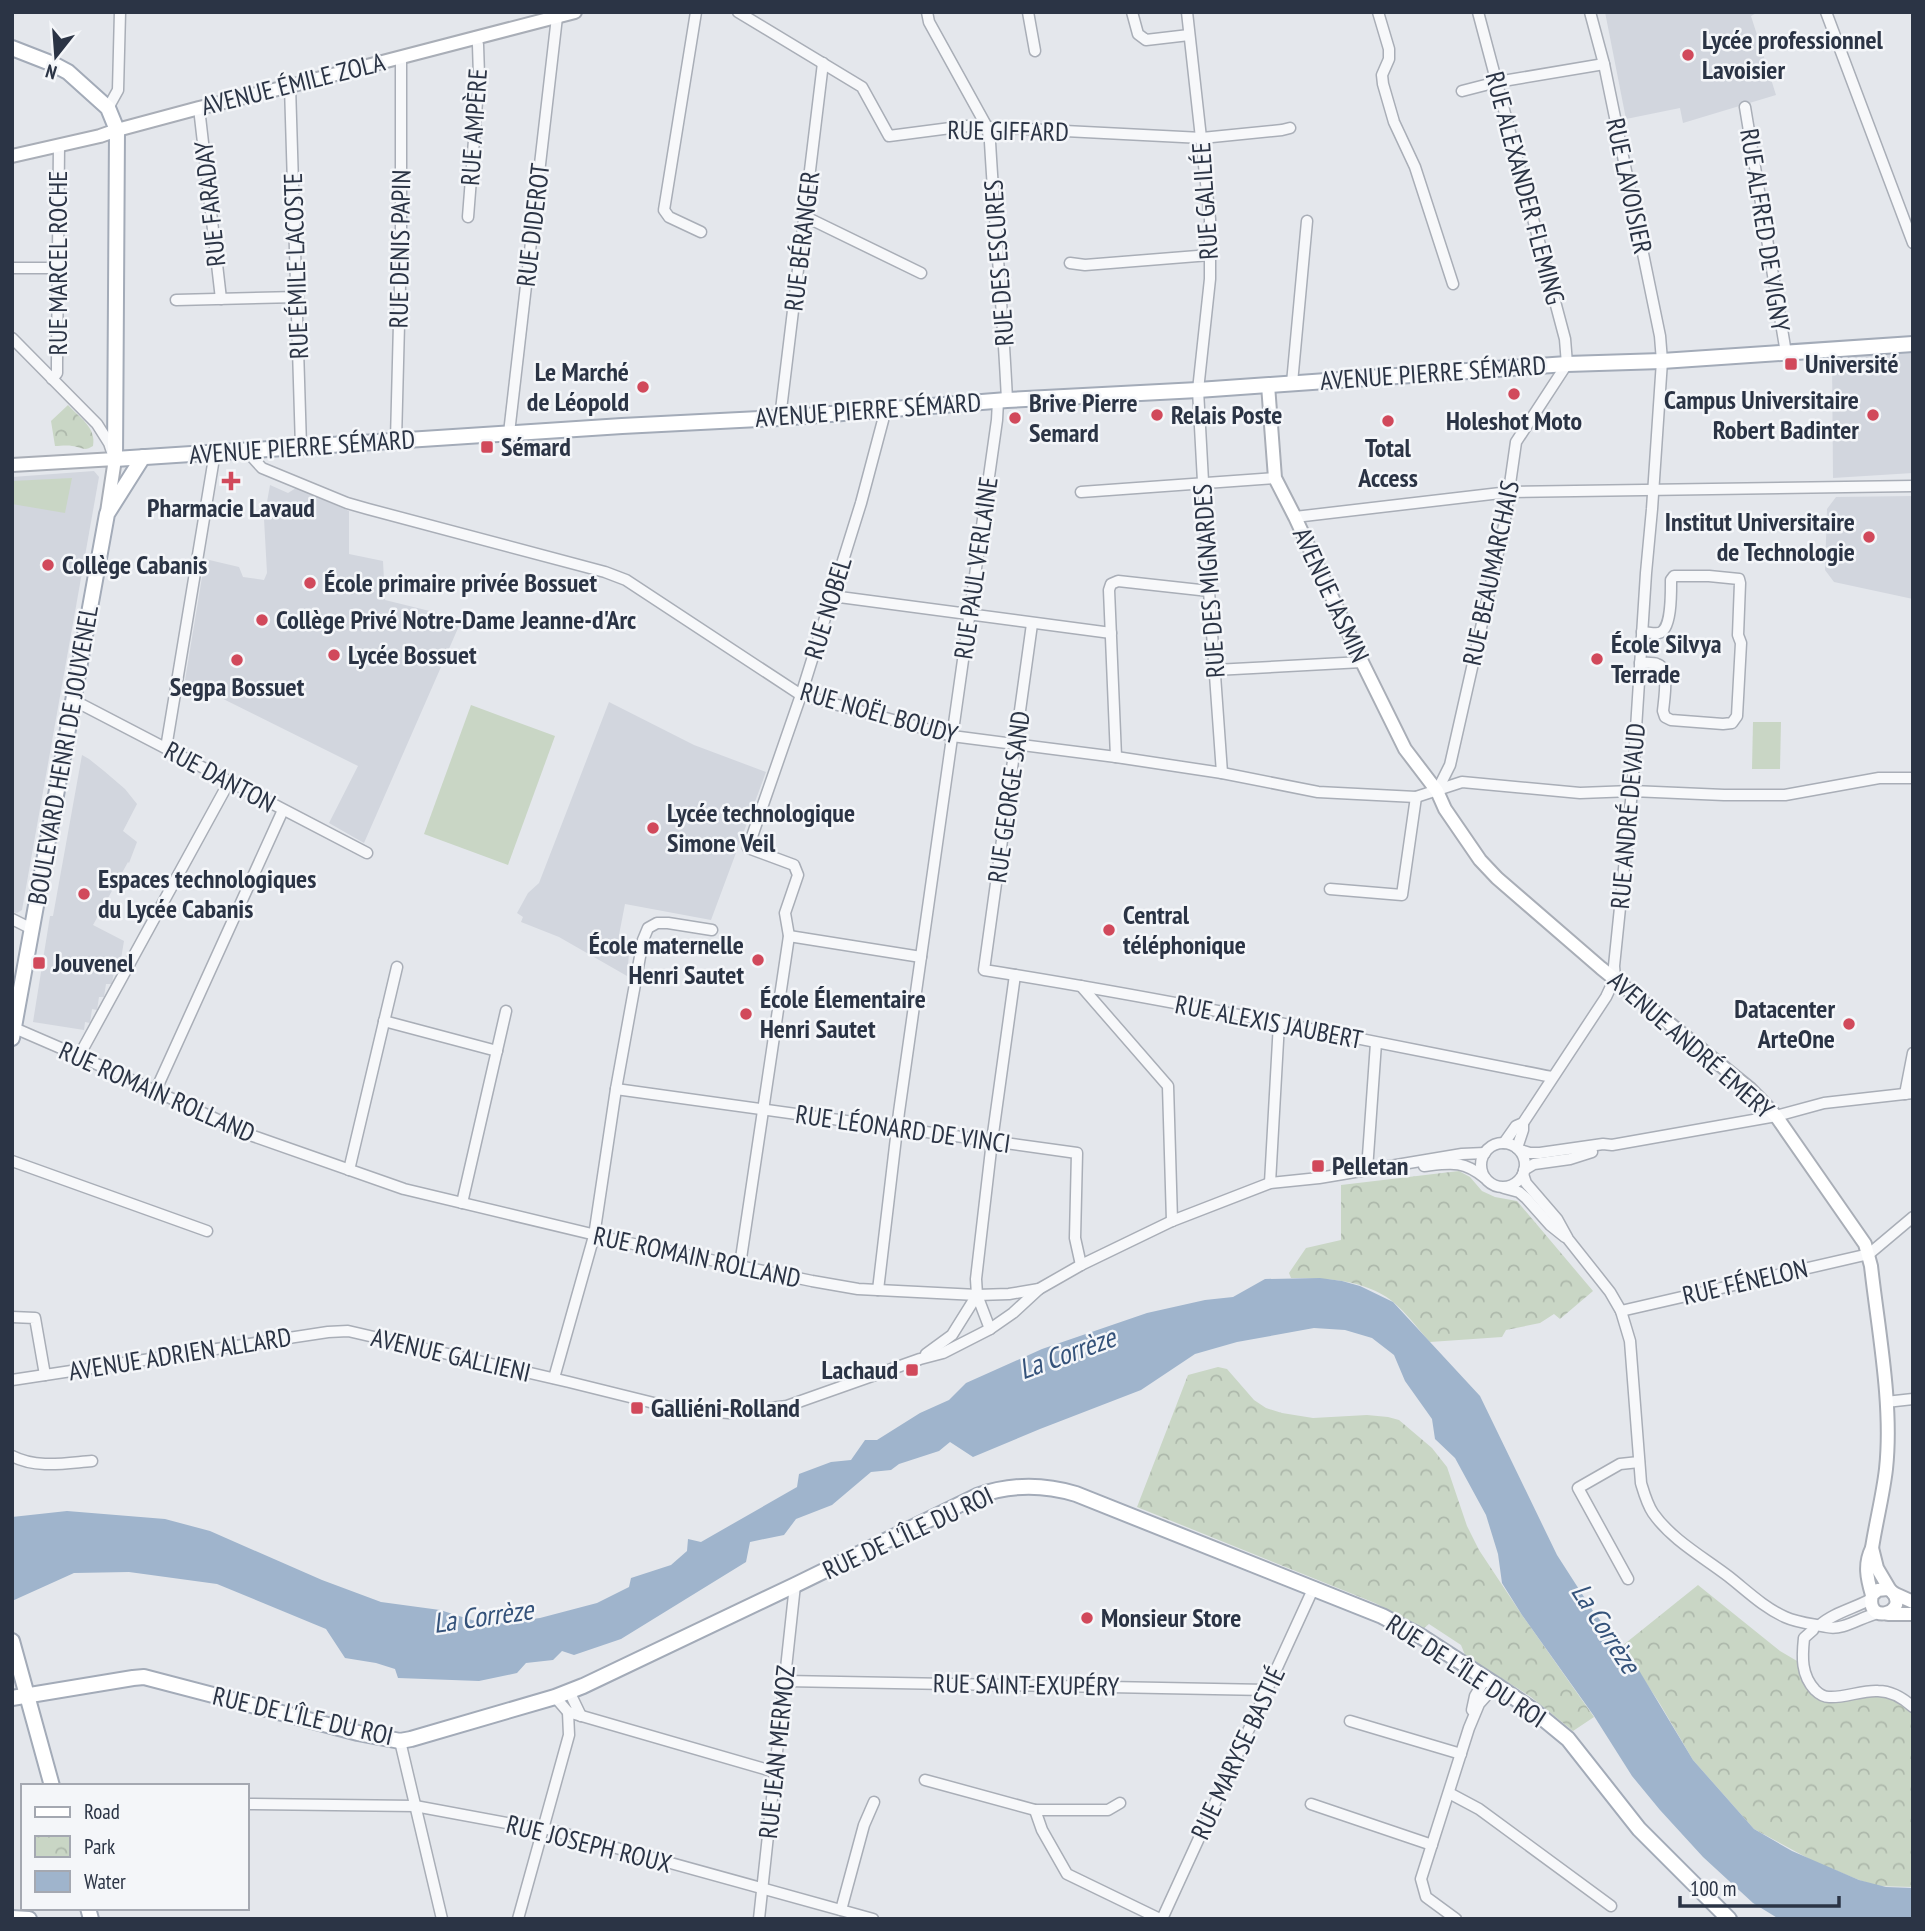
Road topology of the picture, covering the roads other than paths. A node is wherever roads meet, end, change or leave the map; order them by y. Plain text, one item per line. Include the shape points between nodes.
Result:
1 (120, 12) edge
2 (575, 12) edge
3 (696, 12) edge
4 (738, 12) edge
5 (927, 12) edge
6 (1028, 12) edge
7 (1132, 12) edge
8 (1187, 12) edge
9 (1378, 12) edge
10 (1478, 12) edge
11 (1590, 12) edge
12 (1826, 12) edge
13 (556, 17) junction
14 (1189, 35) junction
15 (477, 37) junction
16 (12, 48) edge
17 (1035, 51) dead end
18 (401, 57) junction
19 (823, 64) junction
20 (1604, 64) junction
21 (1497, 82) junction
22 (290, 86) junction
23 (1462, 91) dead end
24 (1745, 107) dead end
25 (108, 108) junction
26 (199, 108) junction
27 (987, 127) junction
28 (1290, 128) dead end
29 (117, 130) junction
30 (1202, 138) junction
31 (59, 145) junction
32 (12, 156) edge
33 (468, 216) dead end
34 (806, 218) junction
35 (1307, 222) dead end
36 (701, 232) dead end
37 (1913, 243) edge
38 (1210, 255) junction
39 (1070, 263) dead end
40 (12, 268) edge
41 (57, 268) junction
42 (921, 272) dead end
43 (1453, 284) dead end
44 (298, 298) junction
45 (220, 299) junction
46 (176, 300) dead end
47 (12, 338) edge
48 (1913, 344) edge
49 (1786, 353) junction
50 (1662, 361) junction
51 (1567, 364) junction
52 (52, 379) junction
53 (1292, 383) junction
54 (1268, 385) junction
55 (1198, 390) junction
56 (1002, 400) junction
57 (886, 409) junction
58 (780, 418) junction
59 (509, 433) junction
60 (397, 440) junction
61 (301, 446) junction
62 (252, 449) junction
63 (215, 452) junction
64 (143, 457) junction
65 (115, 459) junction
66 (12, 466) edge
67 (1275, 478) junction
68 (1203, 482) junction
69 (1913, 486) edge
70 (1654, 490) junction
71 (1081, 492) dead end
72 (1509, 492) junction
73 (107, 514) junction
74 (1295, 517) junction
75 (1209, 591) junction
76 (832, 596) junction
77 (969, 615) junction
78 (1032, 624) junction
79 (1642, 632) junction
80 (1111, 634) junction
81 (1362, 662) junction
82 (1640, 663) junction
83 (1215, 670) junction
84 (801, 695) junction
85 (73, 700) junction
86 (952, 736) junction
87 (1016, 744) junction
88 (166, 748) junction
89 (1116, 757) junction
90 (1222, 773) junction
91 (1913, 778) edge
92 (229, 782) junction
93 (1437, 791) junction
94 (1632, 791) junction
95 (1416, 797) junction
96 (283, 810) junction
97 (367, 853) dead end
98 (1330, 889) dead end
99 (13, 917) edge
100 (32, 929) junction
101 (712, 930) dead end
102 (789, 936) junction
103 (921, 957) junction
104 (397, 967) dead end
105 (984, 970) joint
106 (1015, 975) junction
107 (1615, 978) junction
108 (1081, 986) junction
109 (506, 1010) dead end
110 (384, 1021) junction
111 (1279, 1023) junction
112 (13, 1031) edge
113 (1376, 1042) junction
114 (497, 1052) junction
115 (1913, 1053) edge
116 (79, 1056) junction
117 (1552, 1077) junction
118 (616, 1089) junction
119 (155, 1092) junction
120 (1909, 1093) edge
121 (762, 1109) junction
122 (1776, 1116) junction
123 (1523, 1123) junction
124 (897, 1128) junction
125 (992, 1142) junction
126 (1504, 1143) junction
127 (1612, 1145) junction
128 (1519, 1149) junction
129 (1485, 1153) junction
130 (12, 1161) edge
131 (1392, 1166) junction
132 (349, 1170) junction
133 (1367, 1170) junction
134 (1524, 1172) junction
135 (1487, 1180) junction
136 (1270, 1183) junction
137 (1502, 1187) junction
138 (462, 1203) junction
139 (1913, 1217) edge
140 (1172, 1222) junction
141 (207, 1231) dead end
142 (594, 1236) junction
143 (1568, 1239) junction
144 (1868, 1254) junction
145 (740, 1265) junction
146 (1081, 1265) junction
147 (1039, 1289) junction
148 (878, 1290) junction
149 (977, 1295) junction
150 (1621, 1311) junction
151 (12, 1317) edge
152 (990, 1329) junction
153 (348, 1331) joint
154 (920, 1359) junction
155 (45, 1375) junction
156 (554, 1378) junction
157 (12, 1380) edge
158 (1913, 1399) edge
159 (1886, 1402) junction
160 (12, 1456) edge
161 (92, 1461) dead end
162 (1639, 1462) junction
163 (1872, 1548) junction
164 (1628, 1579) dead end
165 (795, 1586) junction
166 (1314, 1587) junction
167 (1892, 1592) junction
168 (1872, 1597) junction
169 (1913, 1602) edge
170 (1883, 1614) junction
171 (1913, 1614) edge
172 (1818, 1625) junction
173 (12, 1641) edge
174 (785, 1681) junction
175 (1490, 1682) junction
176 (1267, 1690) junction
177 (562, 1694) junction
178 (28, 1696) junction
179 (12, 1698) edge
180 (1913, 1707) edge
181 (568, 1712) junction
182 (581, 1716) junction
183 (1350, 1720) dead end
184 (569, 1735) junction
185 (400, 1741) junction
186 (1461, 1754) junction
187 (775, 1772) junction
188 (925, 1780) dead end
189 (51, 1784) edge
190 (1449, 1793) junction
191 (874, 1802) dead end
192 (1121, 1803) dead end
193 (248, 1804) edge
194 (1311, 1804) dead end
195 (415, 1806) junction
196 (1035, 1810) junction
197 (544, 1828) junction
198 (1432, 1844) junction
199 (763, 1888) junction
200 (1611, 1906) dead end
201 (841, 1910) junction
202 (12, 1918) edge
203 (29, 1919) edge
204 (442, 1919) edge
205 (518, 1919) edge
206 (760, 1919) edge
207 (873, 1919) edge
208 (1161, 1919) edge
209 (1456, 1919) edge
210 (1729, 1919) edge

1 - 25 street via 118,90
2 - 13 street, AVENUE ÉMILE ZOLA
3 - 36 street via 664,210
4 - 19 street, RUE GIFFARD
5 - 27 street
6 - 17 street
7 - 14 street via 1138,34 1146,40
8 - 14 street, RUE GALILÉE
9 - 43 street via 1389,50 1383,84
10 - 21 street, RUE ALEXANDER FLEMING
11 - 20 street, RUE LAVOISIER
12 - 37 street
13 - 15 street, AVENUE ÉMILE ZOLA
13 - 59 street, RUE DIDEROT
14 - 30 street, RUE GALILÉE
15 - 18 street, AVENUE ÉMILE ZOLA
15 - 33 street, RUE AMPÈRE via 479,76
16 - 25 main road via 68,72
18 - 22 street, AVENUE ÉMILE ZOLA
18 - 60 street, RUE DENIS PAPIN
19 - 27 street, RUE GIFFARD via 862,87 889,136
19 - 34 street, RUE BÉRANGER
20 - 21 street
20 - 50 street, RUE LAVOISIER
21 - 23 street
21 - 51 street, RUE ALEXANDER FLEMING via 1565,339
22 - 26 street, AVENUE ÉMILE ZOLA
22 - 44 street, RUE ÉMILE LACOSTE
24 - 49 street, RUE ALFRED DE VIGNY
25 - 29 main road
26 - 29 street, AVENUE ÉMILE ZOLA
26 - 45 street, RUE FARADAY
27 - 30 street, RUE GIFFARD
27 - 56 street, RUE DES ESCURES via 1003,310
28 - 30 street, RUE GIFFARD
29 - 31 street, AVENUE ÉMILE ZOLA
29 - 65 main road
30 - 38 street, RUE GALILÉE
31 - 32 street, AVENUE ÉMILE ZOLA
31 - 41 street, RUE MARCEL ROCHE
34 - 42 street
34 - 58 street, RUE BÉRANGER
35 - 53 street
38 - 39 street
38 - 55 street, RUE GALILÉE
40 - 41 street
41 - 52 street, RUE MARCEL ROCHE via 57,373
44 - 45 street
44 - 61 street, RUE ÉMILE LACOSTE
45 - 46 street
47 - 52 street
48 - 49 main road, AVENUE PIERRE SÉMARD
49 - 50 main road, AVENUE PIERRE SÉMARD
50 - 51 main road, AVENUE PIERRE SÉMARD
50 - 70 street, RUE ANDRÉ DEVAUD
51 - 53 main road, AVENUE PIERRE SÉMARD
51 - 72 street, RUE BEAUMARCHAIS via 1516,442
52 - 65 street via 97,424
53 - 54 main road, AVENUE PIERRE SÉMARD
54 - 55 main road, AVENUE PIERRE SÉMARD
54 - 67 street, AVENUE JASMIN
55 - 56 main road, AVENUE PIERRE SÉMARD
55 - 68 street, RUE DES MIGNARDES
56 - 57 main road, AVENUE PIERRE SÉMARD
56 - 77 street, RUE PAUL VERLAINE
57 - 58 main road, AVENUE PIERRE SÉMARD
57 - 76 street, RUE NOBEL
58 - 59 main road, AVENUE PIERRE SÉMARD
59 - 60 main road, AVENUE PIERRE SÉMARD
60 - 61 main road, AVENUE PIERRE SÉMARD
61 - 62 main road, AVENUE PIERRE SÉMARD
62 - 63 main road, AVENUE PIERRE SÉMARD
62 - 84 street, RUE NOËL BOUDY via 252,457 262,468 347,503 626,580
63 - 64 main road, AVENUE PIERRE SÉMARD
63 - 88 street
64 - 65 main road, AVENUE PIERRE SÉMARD
64 - 73 main road, BOULEVARD HENRI DE JOUVENEL
65 - 66 street
65 - 73 street, BOULEVARD HENRI DE JOUVENEL
67 - 68 street
67 - 74 street, AVENUE JASMIN
68 - 71 street
68 - 75 street, RUE DES MIGNARDES
69 - 70 street
70 - 72 street
70 - 79 street, RUE ANDRÉ DEVAUD
72 - 74 street
72 - 93 street, RUE BEAUMARCHAIS via 1450,765
73 - 85 main road, BOULEVARD HENRI DE JOUVENEL
74 - 81 street, AVENUE JASMIN
75 - 80 street via 1111,584
75 - 83 street, RUE DES MIGNARDES
76 - 77 street
76 - 84 street, RUE NOBEL
77 - 78 street
77 - 86 street, RUE PAUL VERLAINE
78 - 80 street
78 - 87 street, RUE GEORGE SAND
79 - 82 street, RUE ANDRÉ DEVAUD
79 - 82 street via 1665,630 1674,576 1739,579 1741,643 1737,716 1732,723 1665,717 1664,667
80 - 89 street
81 - 83 street
81 - 93 street, AVENUE JASMIN via 1405,749
82 - 94 street, RUE ANDRÉ DEVAUD
83 - 90 street, RUE DES MIGNARDES
84 - 86 street, RUE NOËL BOUDY
84 - 102 street, RUE NOBEL via 748,848 794,865 798,875 785,913
85 - 88 street, RUE DANTON
85 - 100 main road, BOULEVARD HENRI DE JOUVENEL
86 - 87 street, RUE NOËL BOUDY
86 - 103 street, RUE PAUL VERLAINE
87 - 89 street, RUE NOËL BOUDY
87 - 105 street, RUE GEORGE SAND
88 - 92 street, RUE DANTON
89 - 90 street, RUE NOËL BOUDY
90 - 95 street, RUE NOËL BOUDY via 1318,792
91 - 94 street, RUE NOËL BOUDY via 1879,778 1784,795
92 - 96 street, RUE DANTON
92 - 116 street
93 - 94 street, RUE NOËL BOUDY via 1462,782 1580,793
93 - 95 street, RUE NOËL BOUDY
93 - 107 street, AVENUE ANDRÉ EMERY via 1480,860 1497,878
94 - 107 street, RUE ANDRÉ DEVAUD
95 - 98 street via 1402,895
96 - 97 street, RUE DANTON
96 - 119 street
99 - 100 street
100 - 112 main road, BOULEVARD HENRI DE JOUVENEL
101 - 118 street via 668,923 648,928
102 - 103 street
102 - 121 street
103 - 124 street, RUE PAUL VERLAINE
104 - 110 street
105 - 106 street, RUE ALEXIS JAUBERT
106 - 108 street, RUE ALEXIS JAUBERT
106 - 125 street
107 - 117 street
107 - 122 street, AVENUE ANDRÉ EMERY via 1750,1088
108 - 111 street, RUE ALEXIS JAUBERT
108 - 140 street via 1168,1086
109 - 114 street
110 - 114 street
110 - 132 street
111 - 113 street, RUE ALEXIS JAUBERT
111 - 136 street
112 - 116 street, RUE ROMAIN ROLLAND
113 - 117 street, RUE ALEXIS JAUBERT
113 - 133 street
114 - 138 street
115 - 120 street
116 - 119 street, RUE ROMAIN ROLLAND
117 - 123 street
118 - 121 street, RUE LÉONARD DE VINCI
118 - 142 street
119 - 132 street, RUE ROMAIN ROLLAND via 253,1136
120 - 122 street via 1824,1103
121 - 124 street, RUE LÉONARD DE VINCI
121 - 145 street
122 - 127 street
122 - 144 street, AVENUE ANDRÉ EMERY
123 - 126 street
123 - 128 street
124 - 125 street, RUE LÉONARD DE VINCI
124 - 148 street, RUE PAUL VERLAINE
125 - 146 street, RUE LÉONARD DE VINCI via 1077,1153 1074,1238
125 - 149 street
126 - 128 street
126 - 129 street
127 - 128 street via 1540,1153
127 - 134 street via 1570,1159 1534,1164
128 - 134 street
129 - 131 street, RUE ROMAIN ROLLAND
129 - 135 street via 1481,1164
130 - 141 street
131 - 133 street, RUE ROMAIN ROLLAND
131 - 135 street, RUE ROMAIN ROLLAND via 1462,1164
132 - 138 street, RUE ROMAIN ROLLAND
133 - 136 street, RUE ROMAIN ROLLAND
134 - 137 street via 1518,1182
134 - 143 street via 1526,1183
135 - 137 street
136 - 140 street, RUE ROMAIN ROLLAND
137 - 143 street via 1527,1198
138 - 142 street, RUE ROMAIN ROLLAND
139 - 144 street
140 - 146 street, RUE ROMAIN ROLLAND
142 - 145 street, RUE ROMAIN ROLLAND
142 - 156 street
143 - 150 street
144 - 150 street, RUE FÉNELON
144 - 159 street, AVENUE ANDRÉ EMERY
145 - 148 street, RUE ROMAIN ROLLAND via 812,1282
146 - 147 street, RUE ROMAIN ROLLAND
147 - 149 street, RUE ROMAIN ROLLAND
147 - 152 street, AVENUE GALLIENI
148 - 149 street, RUE ROMAIN ROLLAND
149 - 152 street
149 - 154 street via 952,1335
150 - 162 street via 1630,1341
151 - 155 street via 35,1318
152 - 154 street, AVENUE GALLIENI via 943,1353
153 - 155 street, AVENUE ADRIEN ALLARD
153 - 156 street, AVENUE GALLIENI
154 - 156 street, AVENUE GALLIENI via 787,1406 729,1413 678,1409
155 - 157 street, AVENUE ADRIEN ALLARD
158 - 159 street
159 - 163 street, AVENUE ANDRÉ EMERY via 1886,1469
160 - 161 street via 44,1464
162 - 164 street via 1620,1464 1578,1488
162 - 172 street via 1649,1505 1662,1524 1774,1612
163 - 167 street via 1877,1568
163 - 168 street, AVENUE ANDRÉ EMERY via 1867,1557
165 - 166 main road, RUE DE L'ÎLE DU ROI via 977,1496 1035,1486 1076,1493
165 - 174 street, RUE JEAN MERMOZ
165 - 177 main road, RUE DE L'ÎLE DU ROI
166 - 175 main road, RUE DE L'ÎLE DU ROI via 1422,1637
166 - 176 street, RUE MARYSE BASTIÉ
167 - 168 street via 1882,1588
167 - 169 street
167 - 170 street via 1895,1609
168 - 170 street via 1872,1607
168 - 172 street
170 - 171 street
170 - 172 street via 1836,1627
172 - 180 street via 1804,1638 1803,1664 1808,1682 1821,1696 1878,1690
173 - 178 main road
174 - 176 street, RUE SAINT-EXUPÉRY
174 - 187 street, RUE JEAN MERMOZ
175 - 186 street
175 - 210 main road, RUE DE L'ÎLE DU ROI via 1568,1739 1639,1829
176 - 208 street, RUE MARYSE BASTIÉ
177 - 181 street
177 - 182 street
177 - 185 main road, RUE DE L'ÎLE DU ROI
178 - 179 main road, RUE DE L'ÎLE DU ROI
178 - 185 main road, RUE DE L'ÎLE DU ROI via 144,1678
178 - 189 main road
181 - 182 street
181 - 184 street
182 - 184 street
182 - 187 street
183 - 186 street
184 - 197 street
185 - 195 street
186 - 190 street
187 - 199 street, RUE JEAN MERMOZ
188 - 196 street
190 - 198 street
190 - 200 street
191 - 201 street
192 - 196 street via 1108,1810
193 - 195 street, RUE JOSEPH ROUX
194 - 198 street
195 - 197 street, RUE JOSEPH ROUX
195 - 204 street
196 - 208 street via 1067,1874
197 - 199 street, RUE JOSEPH ROUX
197 - 205 street
198 - 209 street via 1421,1879 1426,1897
199 - 201 street, RUE JOSEPH ROUX
199 - 206 street, RUE JEAN MERMOZ
201 - 207 street, RUE JOSEPH ROUX
202 - 203 main road

